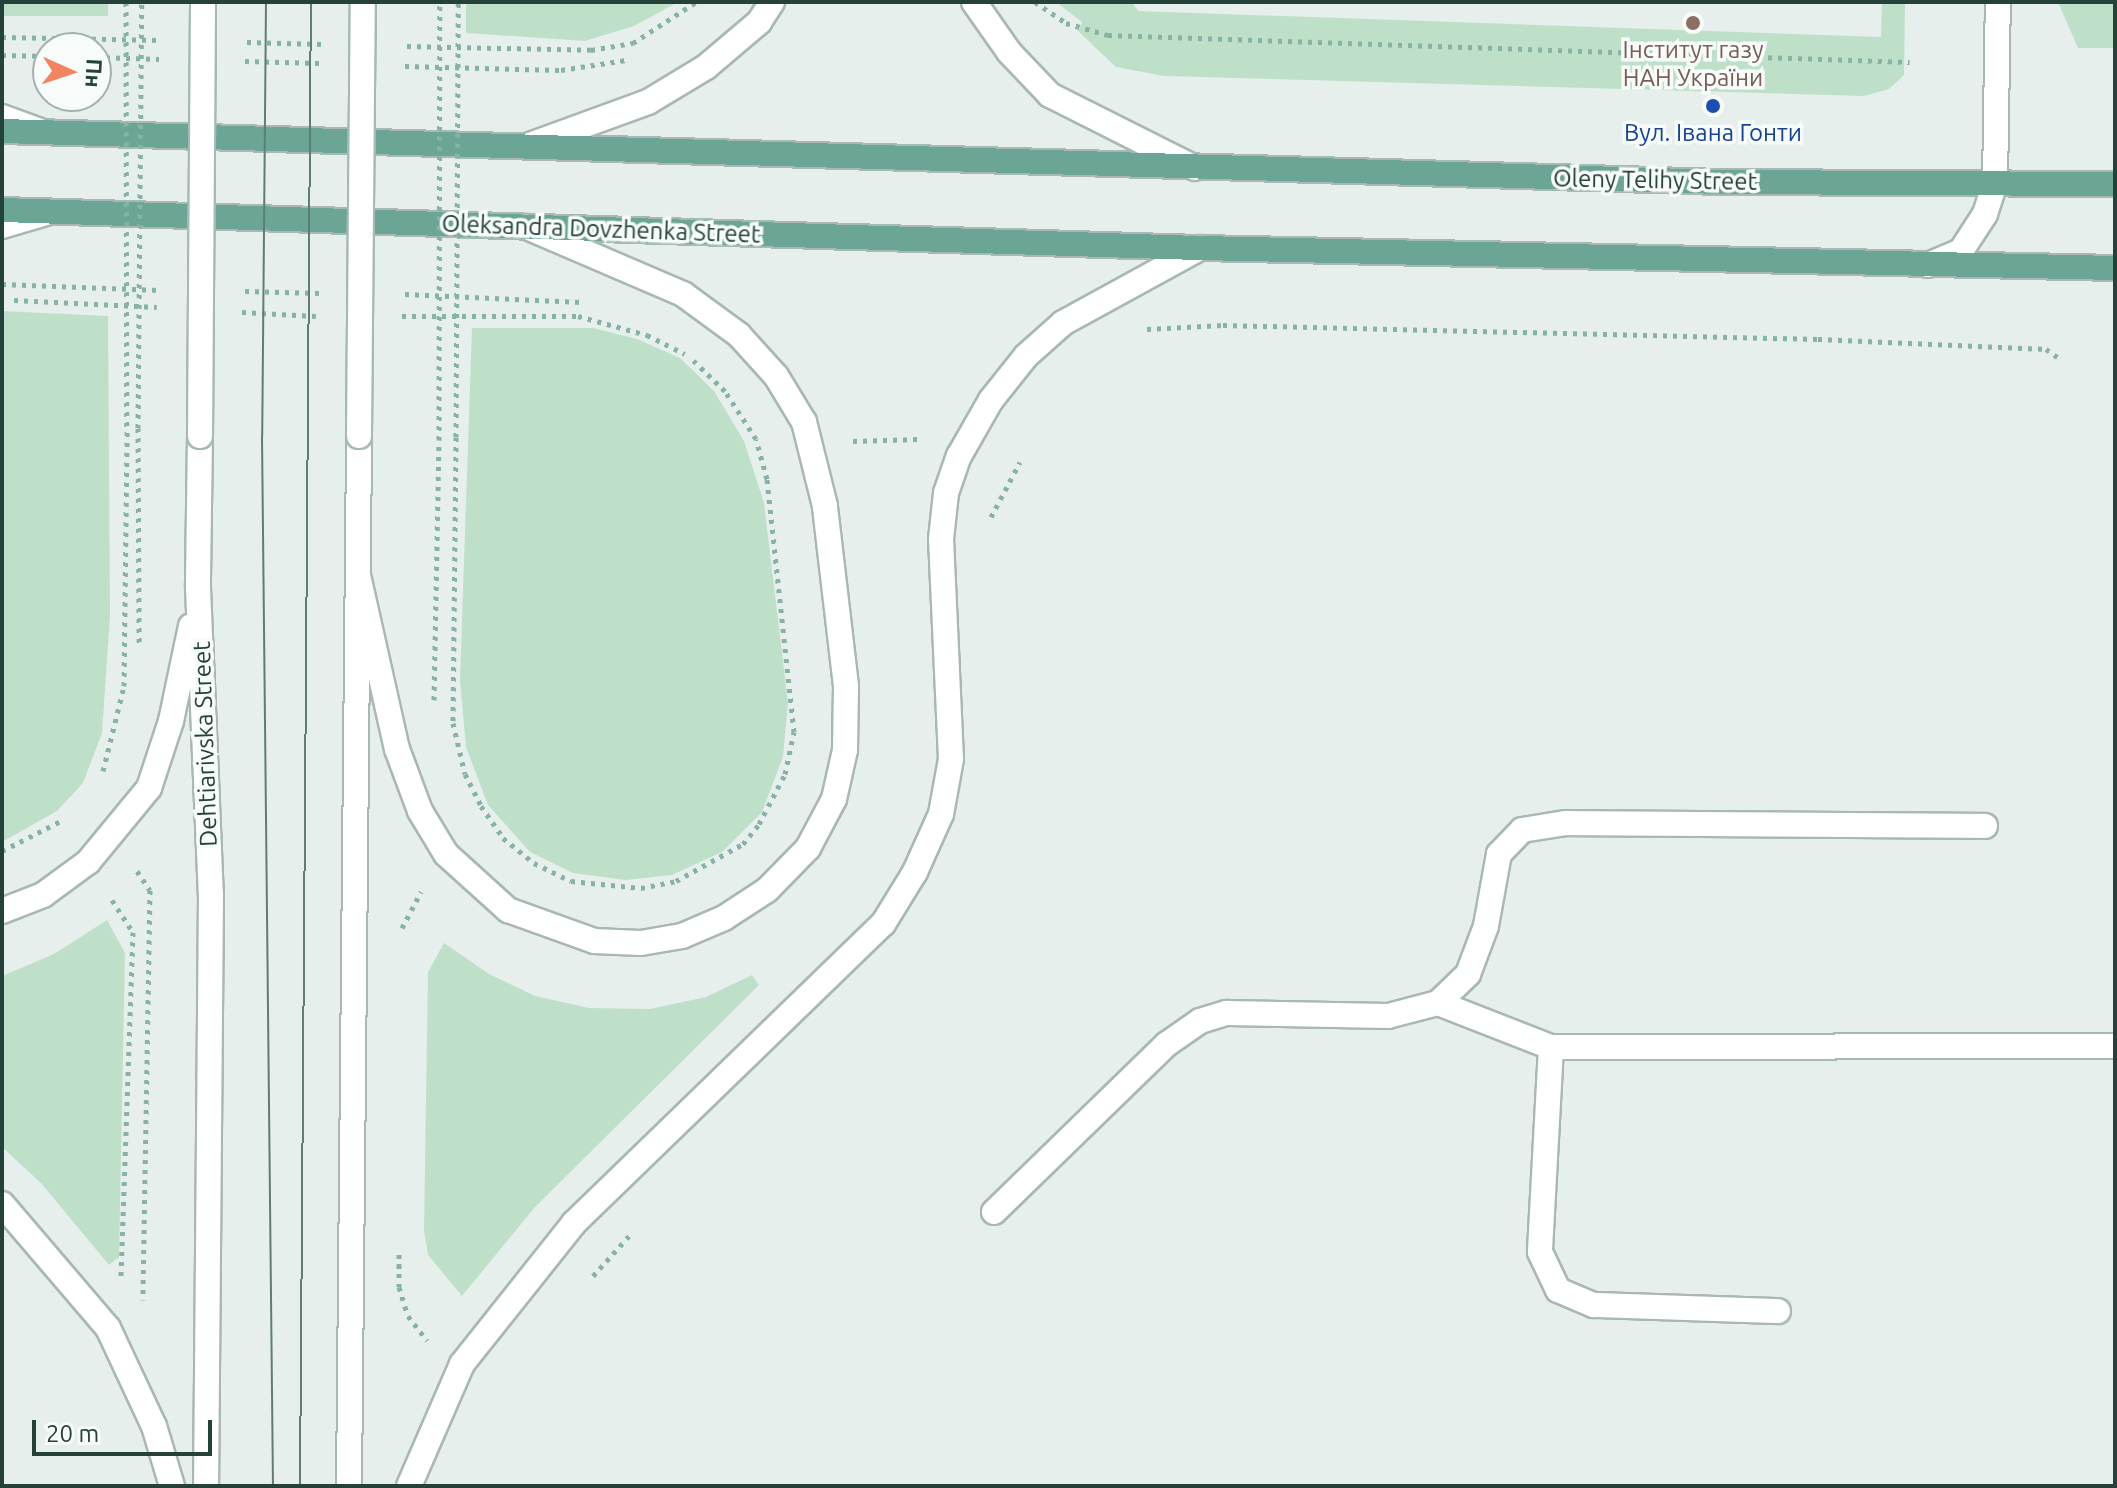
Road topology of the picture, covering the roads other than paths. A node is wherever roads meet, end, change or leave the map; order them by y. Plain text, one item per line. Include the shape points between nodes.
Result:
1 (203, 2) edge
2 (363, 2) edge
3 (772, 2) edge
4 (974, 2) edge
5 (1998, 2) edge
6 (2, 117) edge
7 (2, 131) edge
8 (46, 133) junction
9 (524, 147) junction
10 (1195, 168) junction
11 (1995, 184) junction
12 (2115, 184) edge
13 (2, 210) edge
14 (51, 211) junction
15 (2, 226) edge
16 (527, 227) junction
17 (1200, 248) junction
18 (1928, 265) junction
19 (2115, 268) edge
20 (358, 575) junction
21 (198, 588) junction
22 (1985, 826) dead end
23 (2, 911) edge
24 (1438, 1003) junction
25 (2115, 1046) edge
26 (1551, 1047) junction
27 (2, 1204) edge
28 (994, 1212) dead end
29 (1778, 1311) dead end
30 (172, 1486) edge
31 (206, 1486) edge
32 (349, 1486) edge
33 (409, 1486) edge

1 - 21 main road, Dehtiarivska Street, bridge
2 - 20 main road, bridge
3 - 9 main road via 759,22 706,67 648,102
4 - 10 main road via 1009,52 1050,95
5 - 11 main road
6 - 8 main road
7 - 8 main road
8 - 9 main road
9 - 10 main road
10 - 11 main road, Oleny Telihy Street
11 - 12 main road, Oleny Telihy Street
11 - 18 main road via 1985,214 1961,251
13 - 14 main road, Oleksandra Dovzhenka Street
14 - 15 main road
14 - 16 main road, Oleksandra Dovzhenka Street
16 - 17 main road, Oleksandra Dovzhenka Street
16 - 20 main road via 683,294 739,335 776,376 804,422 825,506 846,686 845,750 834,799 808,848 767,890 724,918 682,936 641,943 594,941 508,910 446,854 420,811 397,749
17 - 18 main road
17 - 33 main road via 1063,323 1026,356 991,400 959,456 946,493 941,539 951,759 941,814 915,872 883,924 574,1223 462,1364
18 - 19 main road
20 - 32 main road
21 - 23 main road via 171,721 153,774 113,836 88,862 43,895
21 - 31 main road, Dehtiarivska Street via 211,895
22 - 24 main road via 1566,823 1522,830 1499,854 1486,926 1468,974
24 - 26 main road
24 - 28 main road via 1388,1016 1227,1013 1200,1021 1167,1044
25 - 26 main road
26 - 29 main road via 1540,1252 1558,1290 1594,1305
27 - 30 main road via 108,1328 154,1426

